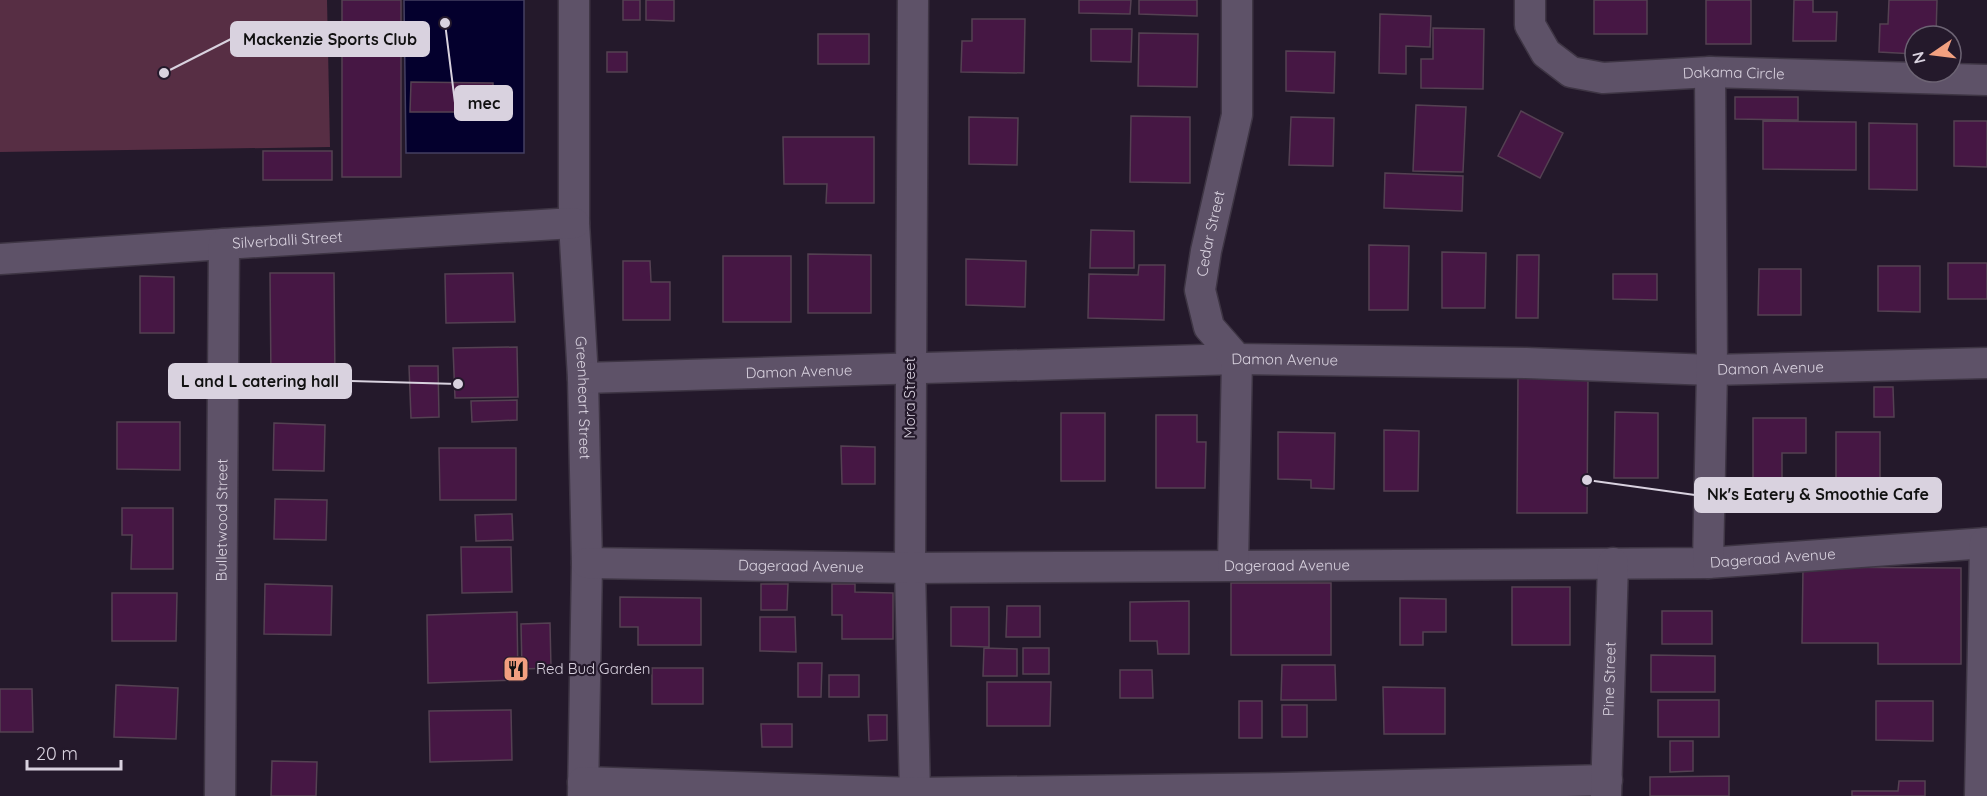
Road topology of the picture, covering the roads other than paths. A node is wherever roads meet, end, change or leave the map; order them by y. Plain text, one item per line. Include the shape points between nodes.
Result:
1 (574, 0) edge
2 (913, 0) edge
3 (1237, 0) edge
4 (1530, 0) edge
5 (1710, 72) junction
6 (1987, 80) edge
7 (574, 223) junction
8 (224, 244) junction
9 (0, 259) edge
10 (1237, 359) junction
11 (1987, 363) edge
12 (910, 368) junction
13 (1712, 370) junction
14 (583, 378) junction
15 (1986, 543) edge
16 (587, 563) junction
17 (1613, 563) junction
18 (1708, 563) junction
19 (1233, 565) junction
20 (910, 568) junction
21 (1607, 788) edge
22 (583, 789) edge
23 (915, 794) edge
24 (220, 796) edge
25 (1980, 796) edge

1 - 7 street, Greenheart Street
2 - 12 street, Mora Street
3 - 10 street, Cedar Street via 1237,115 1200,290 1209,327
4 - 5 street, Dakama Circle via 1530,26 1546,52 1571,72 1603,78
5 - 6 street, Dakama Circle
5 - 13 street
7 - 8 street, Silverballi Street
7 - 14 street, Greenheart Street
8 - 9 street, Silverballi Street
8 - 24 street, Bulletwood Street
10 - 12 street, Damon Avenue
10 - 13 street, Damon Avenue
10 - 19 street
11 - 13 street, Damon Avenue
12 - 14 street, Damon Avenue
12 - 20 street, Mora Street
13 - 18 street
14 - 16 street, Greenheart Street
15 - 18 street, Dageraad Avenue
15 - 25 street
16 - 20 street, Dageraad Avenue
16 - 22 street, Greenheart Street
17 - 18 street, Dageraad Avenue
17 - 19 street, Dageraad Avenue
17 - 21 street, Pine Street
19 - 20 street, Dageraad Avenue
20 - 23 street, Mora Street
21 - 23 street
22 - 23 street

